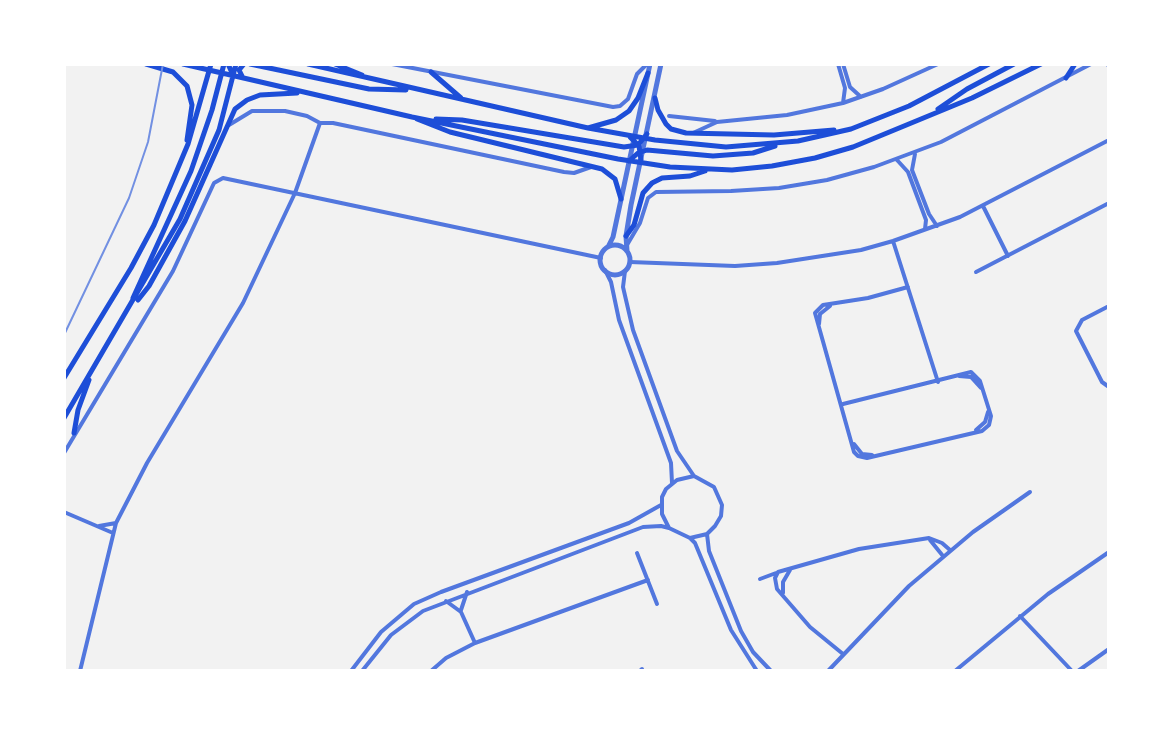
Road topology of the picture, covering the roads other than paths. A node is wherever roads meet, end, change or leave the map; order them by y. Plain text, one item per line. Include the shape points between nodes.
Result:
1 (146, 64) edge
2 (183, 64) edge
3 (223, 64) edge
4 (236, 64) edge
5 (244, 64) edge
6 (250, 64) edge
7 (308, 64) edge
8 (335, 64) edge
9 (392, 64) edge
10 (648, 64) edge
11 (661, 64) edge
12 (840, 64) edge
13 (938, 64) edge
14 (989, 64) edge
15 (1014, 64) edge
16 (1041, 64) edge
17 (1075, 64) edge
18 (1091, 64) edge
19 (210, 67) edge
20 (431, 72) junction
21 (648, 73) junction
22 (222, 74) junction
23 (234, 76) junction
24 (1066, 78) junction
25 (244, 79) junction
26 (370, 79) junction
27 (207, 82) junction
28 (219, 85) junction
29 (419, 90) junction
30 (306, 93) junction
31 (861, 97) junction
32 (655, 98) junction
33 (461, 99) junction
34 (843, 103) junction
35 (930, 115) junction
36 (669, 116) dead end
37 (412, 117) junction
38 (423, 118) junction
39 (717, 122) junction
40 (320, 123) junction
41 (588, 128) junction
42 (851, 129) junction
43 (226, 131) junction
44 (693, 134) junction
45 (646, 137) junction
46 (1109, 140) edge
47 (635, 143) junction
48 (188, 144) junction
49 (780, 144) junction
50 (640, 152) junction
51 (915, 153) junction
52 (897, 160) junction
53 (629, 161) junction
54 (641, 162) junction
55 (596, 167) junction
56 (711, 169) junction
57 (295, 193) junction
58 (621, 199) junction
59 (1109, 203) edge
60 (983, 206) junction
61 (937, 226) junction
62 (924, 231) junction
63 (626, 236) junction
64 (893, 241) junction
65 (608, 247) junction
66 (626, 249) junction
67 (1008, 256) junction
68 (601, 258) junction
69 (630, 262) junction
70 (605, 270) junction
71 (625, 271) junction
72 (976, 272) dead end
73 (908, 287) junction
74 (1109, 306) edge
75 (125, 317) junction
76 (94, 365) junction
77 (64, 378) edge
78 (938, 382) junction
79 (1109, 387) edge
80 (843, 404) junction
81 (64, 418) edge
82 (74, 433) junction
83 (64, 453) edge
84 (694, 476) junction
85 (672, 483) junction
86 (1030, 492) dead end
87 (661, 505) junction
88 (64, 512) edge
89 (116, 523) junction
90 (99, 526) junction
91 (669, 528) junction
92 (113, 533) junction
93 (707, 534) junction
94 (690, 538) junction
95 (929, 538) junction
96 (950, 550) junction
97 (1109, 552) edge
98 (637, 553) dead end
99 (943, 556) junction
100 (791, 569) junction
101 (778, 572) junction
102 (760, 579) dead end
103 (648, 580) junction
104 (467, 592) junction
105 (783, 593) junction
106 (446, 601) junction
107 (657, 604) dead end
108 (461, 612) junction
109 (1020, 616) junction
110 (475, 643) junction
111 (1109, 649) edge
112 (843, 654) junction
113 (80, 671) edge
114 (351, 671) edge
115 (362, 671) edge
116 (431, 671) edge
117 (757, 671) edge
118 (771, 671) edge
119 (828, 671) edge
120 (955, 671) edge
121 (1072, 671) edge
122 (1078, 671) edge

1 - 48 main road via 173,72 187,86 192,105
2 - 19 main road
3 - 19 main road
3 - 22 main road
3 - 23 main road
4 - 23 main road
5 - 25 main road via 239,70
6 - 29 main road via 369,89
7 - 26 main road
8 - 26 main road
9 - 20 street
10 - 20 street via 637,74 626,102 613,107
10 - 21 street
11 - 32 street
12 - 31 street
12 - 34 street
13 - 31 street
14 - 42 main road
15 - 35 main road
16 - 35 main road
17 - 24 main road
18 - 24 street
19 - 22 main road
19 - 27 main road
20 - 33 main road
21 - 41 main road via 629,111
21 - 47 street
22 - 23 main road
22 - 28 main road
23 - 25 main road
23 - 75 main road via 195,189
24 - 51 street
25 - 30 main road
26 - 29 main road
27 - 28 main road via 215,78
27 - 48 main road
28 - 75 main road via 182,194
29 - 33 main road
30 - 37 main road
30 - 43 main road via 253,97 235,109
31 - 34 street
32 - 44 main road via 671,129
32 - 45 street
33 - 41 main road
34 - 39 street
35 - 56 main road via 815,158
36 - 39 street
37 - 38 main road
37 - 55 main road via 450,132
38 - 47 main road
38 - 53 main road
39 - 44 street
40 - 43 street via 297,113 257,110 240,116
40 - 55 street via 564,172
40 - 57 street
41 - 47 main road
42 - 44 main road
42 - 49 main road
43 - 75 main road via 178,234
45 - 47 main road
45 - 49 main road via 726,147
45 - 50 street
46 - 60 street
47 - 50 main road
47 - 53 street
48 - 77 main road via 143,247
49 - 50 main road via 728,155
50 - 53 main road
50 - 54 street
51 - 52 street
51 - 61 street via 912,170
52 - 62 street via 908,172 925,216
52 - 66 street via 779,188 656,192
53 - 54 main road
53 - 58 street
54 - 56 main road
54 - 63 street
55 - 58 main road via 612,174
56 - 63 main road via 652,183
57 - 68 street
57 - 82 street via 229,177 214,183 173,271
57 - 89 street via 243,303
58 - 65 street
59 - 67 street
60 - 61 street
60 - 67 street
61 - 62 street
62 - 64 street
63 - 66 street
64 - 69 street via 777,263
64 - 73 street
65 - 66 street
65 - 68 street
66 - 69 street
67 - 72 street
68 - 70 street
69 - 71 street
70 - 71 street
70 - 85 street via 671,463
71 - 84 street via 623,287 633,330 677,451
73 - 78 street
73 - 80 street via 834,305 820,314 820,331
74 - 79 street via 1082,320 1076,331
75 - 76 main road
76 - 81 main road
76 - 82 main road
78 - 80 street
78 - 80 street via 971,377 988,409 983,425 874,456 862,454 853,440
82 - 83 street
84 - 85 street
84 - 93 street via 714,487 722,505 721,516
85 - 87 street
86 - 96 street
87 - 91 street
87 - 114 street via 629,523 425,599 392,621
88 - 90 street
89 - 90 street
89 - 92 street
90 - 92 street
91 - 94 street
91 - 104 street via 643,527
92 - 113 street
93 - 94 street
93 - 118 street via 741,631
94 - 117 street via 731,630
95 - 96 street
95 - 99 street
95 - 100 street via 859,549
96 - 99 street
97 - 109 street
98 - 103 street
99 - 112 street
100 - 101 street
100 - 105 street via 784,577
101 - 102 street
101 - 105 street via 775,585
103 - 107 street
103 - 110 street
104 - 106 street
104 - 108 street
105 - 112 street via 810,627
106 - 108 street
106 - 115 street via 400,627
108 - 110 street
109 - 120 street
109 - 121 street
110 - 116 street
111 - 122 street
112 - 119 street

